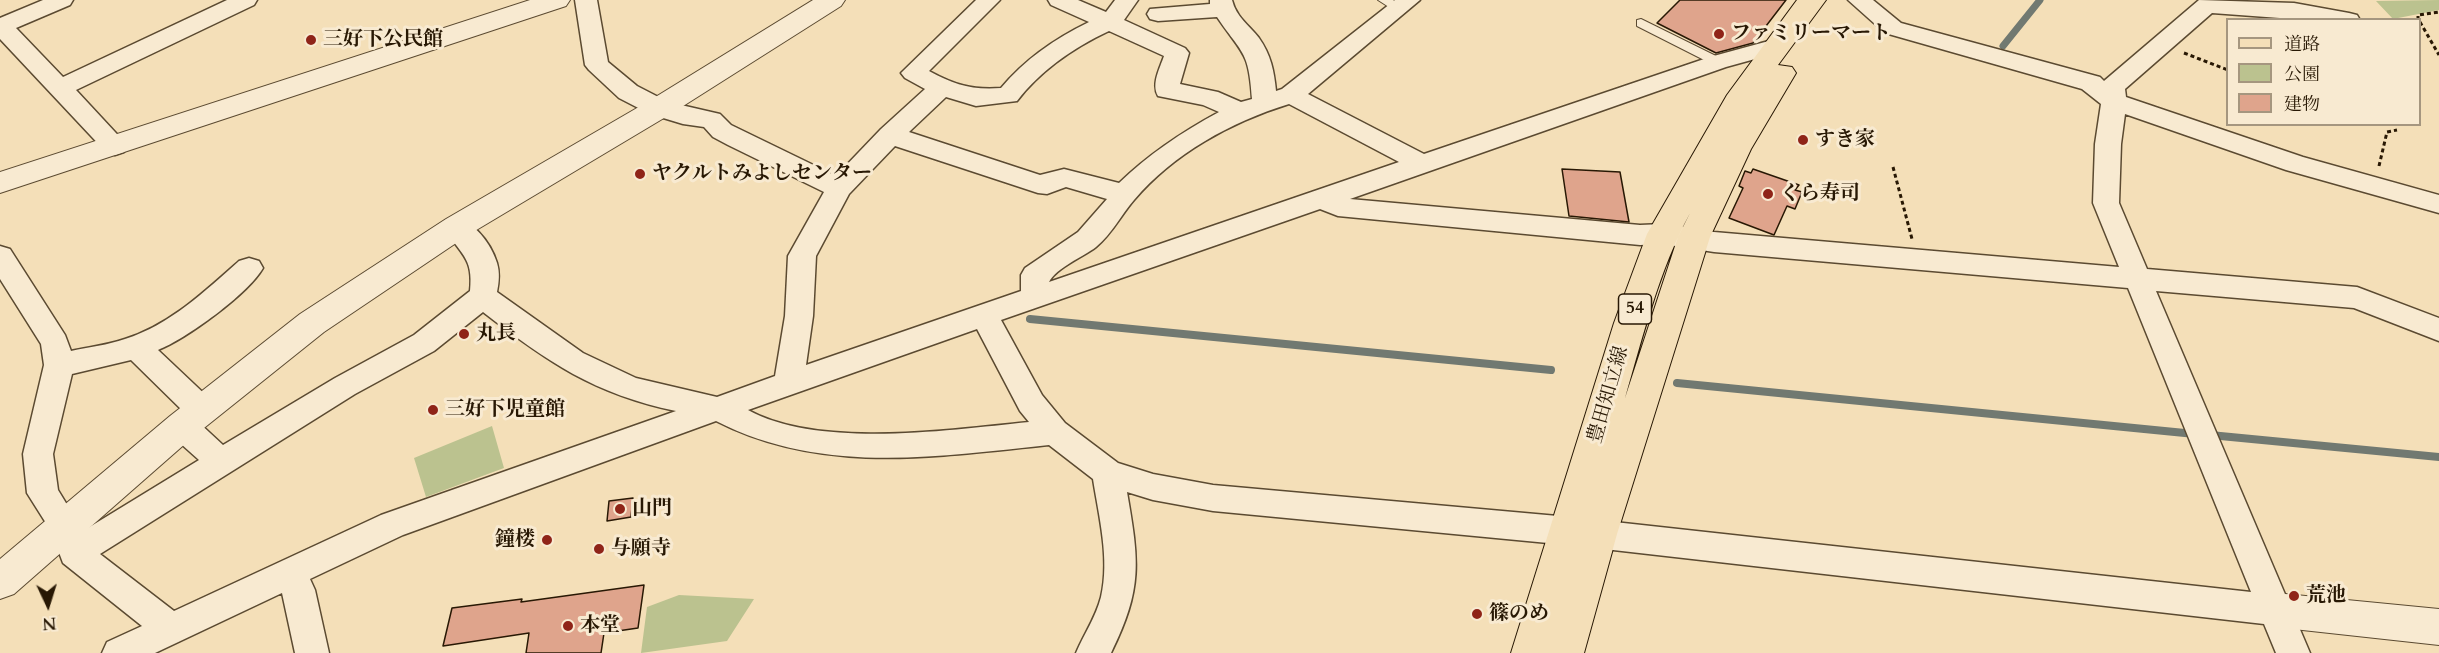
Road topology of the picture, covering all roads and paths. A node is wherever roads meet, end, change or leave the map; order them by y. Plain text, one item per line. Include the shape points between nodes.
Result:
1 (62, 0) edge
2 (246, 0) edge
3 (557, 0) edge
4 (586, 0) edge
5 (832, 0) edge
6 (989, 0) edge
7 (1059, 0) edge
8 (1127, 0) edge
9 (1813, 0) edge
10 (1826, 0) edge
11 (1859, 0) edge
12 (1397, 2) edge
13 (2210, 3) edge
14 (1221, 5) edge
15 (2439, 12) edge
16 (1158, 14) dead end
17 (2339, 18) edge
18 (2418, 18) edge
19 (1111, 21) junction
20 (1641, 22) dead end
21 (2421, 24) edge
22 (1, 26) edge
23 (2163, 44) junction
24 (1776, 46) junction
25 (2439, 55) edge
26 (1718, 62) junction
27 (2226, 69) edge
28 (62, 87) junction
29 (942, 88) junction
30 (1291, 95) junction
31 (2114, 102) junction
32 (1265, 103) junction
33 (659, 108) junction
34 (1240, 111) junction
35 (2397, 130) dead end
36 (890, 135) junction
37 (115, 146) junction
38 (1423, 164) junction
39 (1893, 167) dead end
40 (0, 183) edge
41 (2373, 187) junction
42 (839, 188) junction
43 (1124, 194) junction
44 (1323, 199) junction
45 (2439, 204) edge
46 (458, 227) junction
47 (1678, 236) junction
48 (0, 256) edge
49 (1919, 260) junction
50 (249, 268) dead end
51 (2137, 279) junction
52 (483, 296) junction
53 (1035, 297) junction
54 (984, 315) junction
55 (2439, 330) edge
56 (136, 347) junction
57 (59, 365) junction
58 (789, 384) junction
59 (718, 409) junction
60 (192, 418) junction
61 (1054, 432) junction
62 (220, 461) junction
63 (1108, 473) junction
64 (1583, 533) junction
65 (69, 539) junction
66 (288, 574) junction
67 (0, 582) edge
68 (2275, 610) junction
69 (2439, 627) edge
70 (170, 628) junction
71 (119, 653) edge
72 (312, 653) edge
73 (1093, 653) edge
74 (1531, 653) edge
75 (1564, 653) edge
76 (2293, 653) edge

1 - 22 street
2 - 28 street
3 - 37 street
4 - 33 street via 597,65 628,92
5 - 33 street
6 - 29 street via 913,73
7 - 19 street
8 - 19 street
9 - 24 main road, 豊田知立線 / 54
10 - 47 main road, 豊田知立線 / 54
11 - 31 street via 1893,28 2091,83
12 - 30 street
13 - 17 street
13 - 23 street
14 - 16 street
14 - 32 street via 1255,50
15 - 18 path via 2418,15
19 - 29 street via 1070,40 1022,78 1008,96 976,98
19 - 34 street via 1178,53 1167,90 1209,98
20 - 26 lane
21 - 25 path
22 - 28 street
23 - 27 path
23 - 31 street via 2113,87
24 - 26 street
24 - 47 main road, 豊田知立線 / 54 via 1737,102
26 - 38 street
28 - 37 street
29 - 36 street
30 - 32 street
30 - 38 street
31 - 41 street
31 - 51 street via 2106,203
32 - 34 street
33 - 42 street via 711,120 737,139
33 - 46 street
34 - 43 street via 1190,138
35 - 41 path via 2387,132
36 - 42 street
36 - 43 street via 1038,184 1064,178
37 - 40 street
38 - 44 street
39 - 49 path
41 - 45 street
42 - 58 street via 802,256 799,316
43 - 53 street via 1088,239 1035,275
44 - 47 street via 1338,207 1459,220
44 - 53 street
46 - 52 street via 478,250 487,272
46 - 60 street via 312,323
47 - 49 street
47 - 64 main road, 豊田知立線 / 54
48 - 57 street via 49,330
49 - 51 street
50 - 56 street via 204,308 163,335
51 - 55 street via 2357,298
51 - 68 street
52 - 59 street via 553,351 605,377 632,388
52 - 62 street via 424,343
53 - 54 street
54 - 58 street
54 - 61 street via 1031,404
56 - 57 street
56 - 60 street
57 - 65 street via 39,439 38,469 43,493
58 - 59 street
59 - 61 street via 758,428 833,443 963,441
59 - 66 street via 393,525
60 - 62 street
60 - 65 street
61 - 63 street
62 - 65 street
63 - 64 street via 1153,487 1213,498
63 - 73 street via 1119,589
64 - 68 street
64 - 74 main road, 豊田知立線 / 54
64 - 75 main road, 豊田知立線 / 54
65 - 67 street
65 - 70 street
66 - 70 street
66 - 72 street via 298,590
68 - 69 street
68 - 76 street
70 - 71 street

